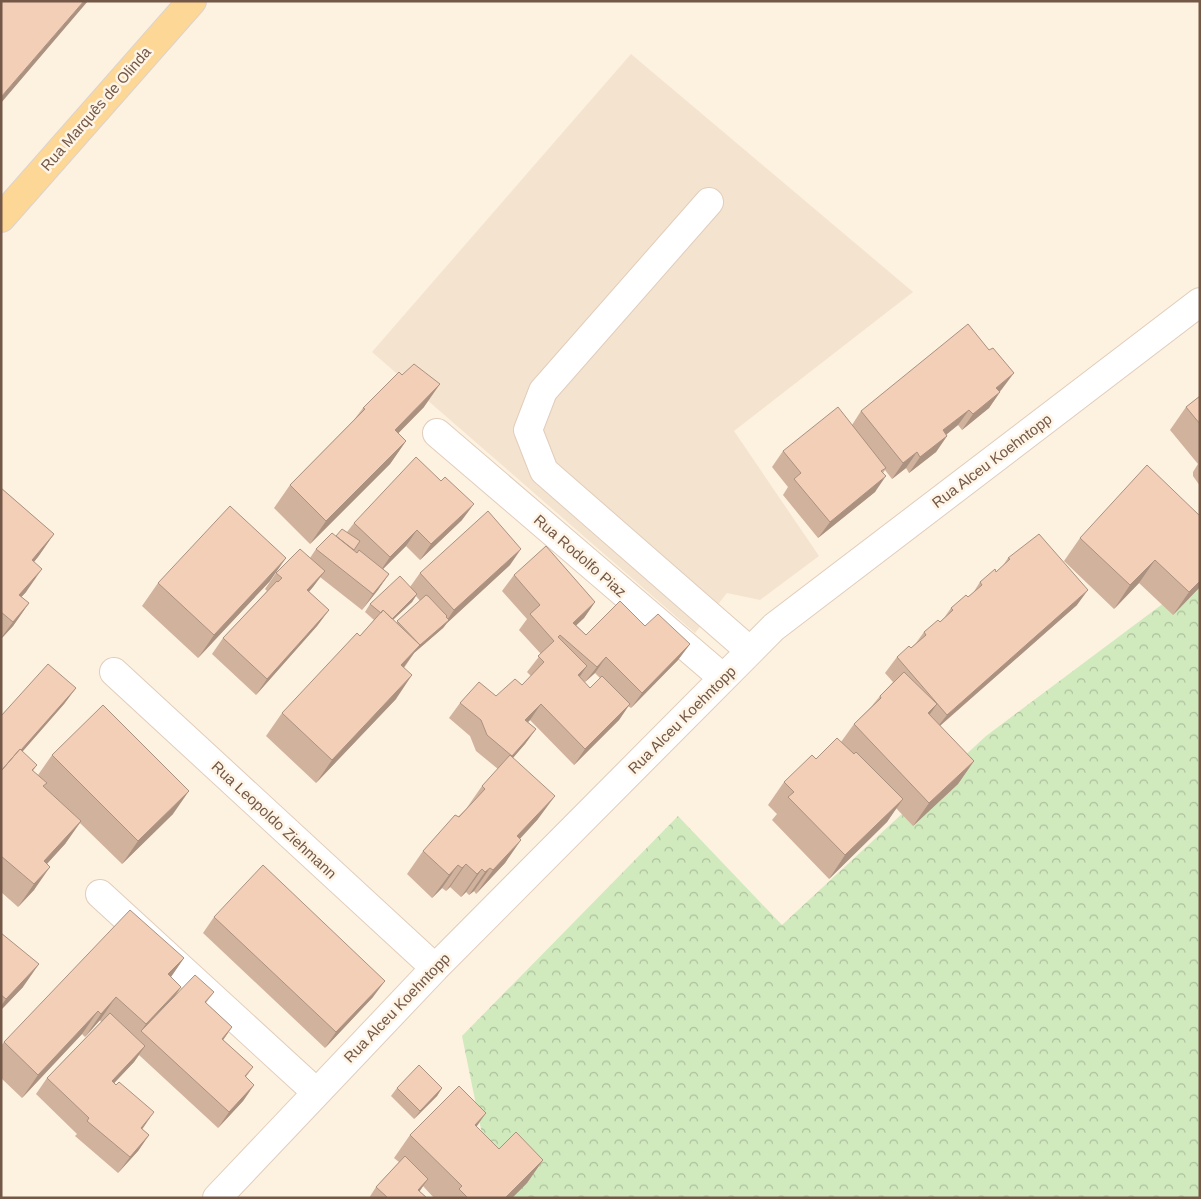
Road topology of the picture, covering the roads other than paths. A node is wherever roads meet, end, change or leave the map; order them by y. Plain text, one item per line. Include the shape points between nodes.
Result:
1 (192, 1) edge
2 (709, 202) dead end
3 (1, 218) edge
4 (1200, 302) edge
5 (437, 433) dead end
6 (750, 651) junction
7 (114, 672) dead end
8 (723, 678) junction
9 (100, 894) dead end
10 (435, 968) junction
11 (316, 1092) junction
12 (217, 1198) edge

1 - 3 main road, Rua Marquês de Olinda
2 - 6 street via 543,391 528,430 544,471
4 - 6 street, Rua Alceu Koehntopp via 774,626
5 - 8 street, Rua Rodolfo Piaz
6 - 8 street, Rua Alceu Koehntopp
7 - 10 street, Rua Leopoldo Ziehmann
8 - 10 street, Rua Alceu Koehntopp
9 - 11 street
10 - 11 street, Rua Alceu Koehntopp
11 - 12 street, Rua Alceu Koehntopp

